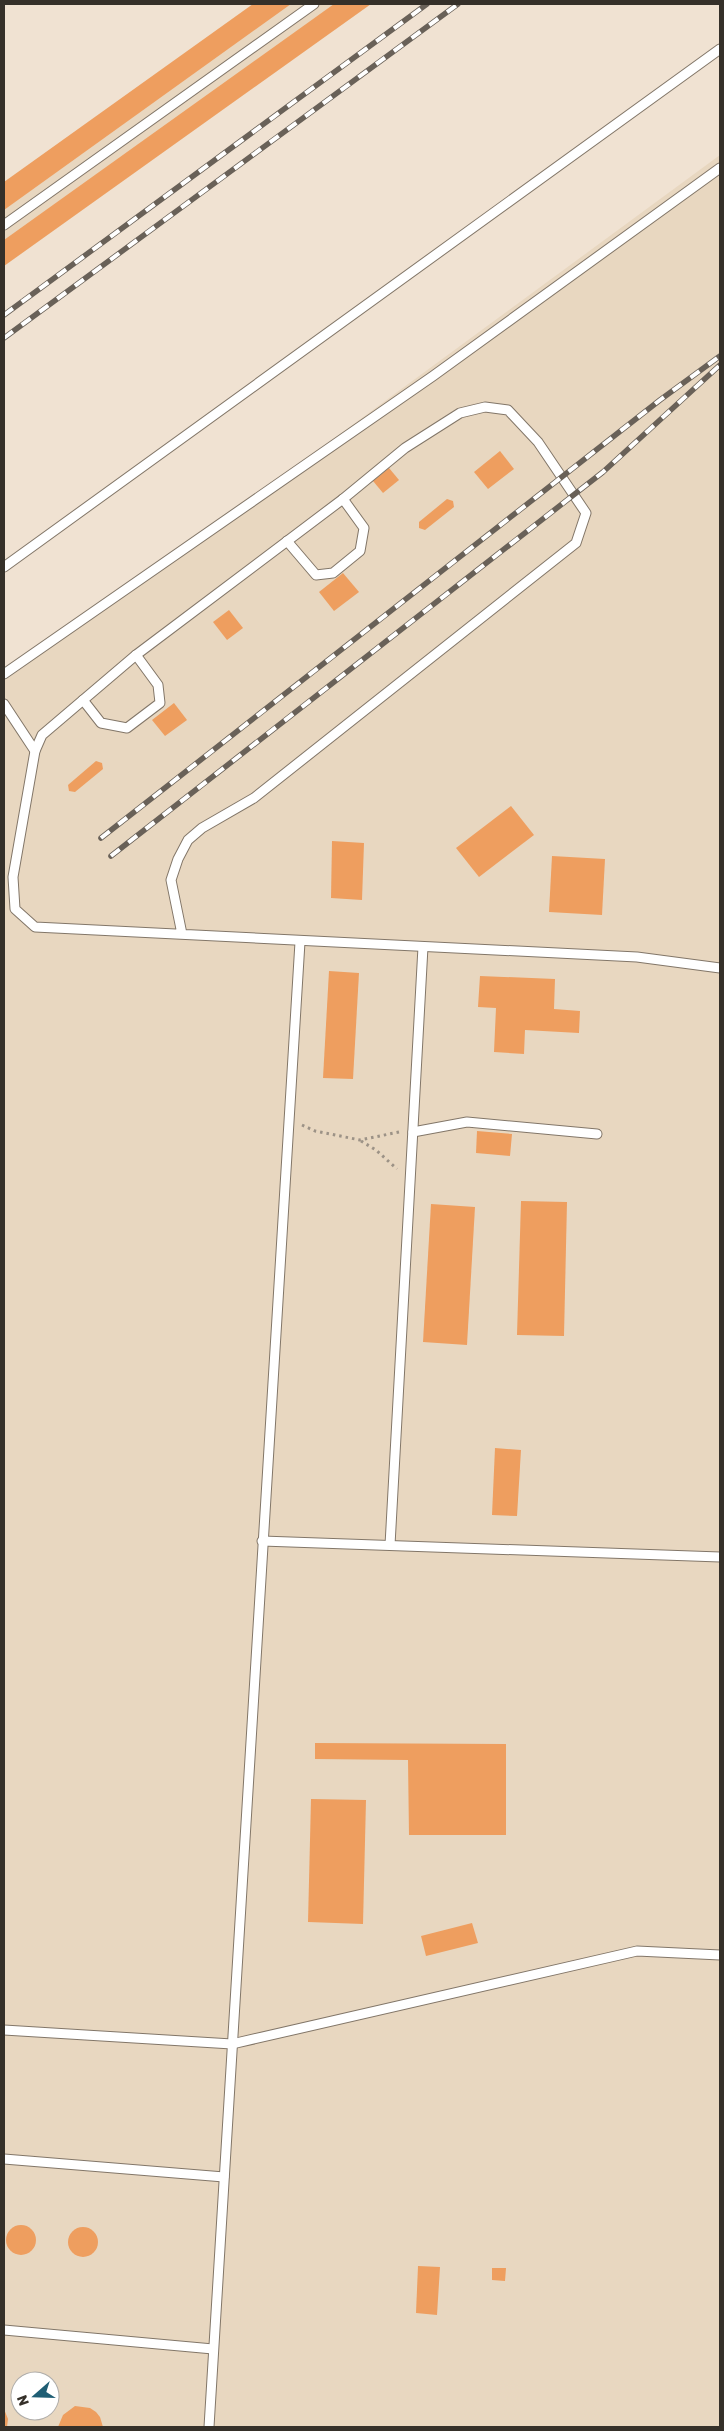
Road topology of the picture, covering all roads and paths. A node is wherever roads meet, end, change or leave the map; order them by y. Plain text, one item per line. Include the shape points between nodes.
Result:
1 (314, 4) edge
2 (720, 49) edge
3 (720, 168) edge
4 (4, 226) edge
5 (343, 499) junction
6 (287, 541) junction
7 (4, 567) edge
8 (136, 655) junction
9 (4, 674) edge
10 (83, 700) junction
11 (4, 704) edge
12 (35, 751) junction
13 (182, 934) junction
14 (300, 942) junction
15 (422, 947) junction
16 (720, 968) edge
17 (289, 1118) junction
18 (413, 1132) junction
19 (598, 1134) dead end
20 (360, 1140) junction
21 (410, 1187) junction
22 (262, 1541) junction
23 (390, 1545) junction
24 (720, 1557) edge
25 (720, 1955) edge
26 (4, 2030) edge
27 (232, 2044) junction
28 (4, 2159) edge
29 (224, 2177) junction
30 (4, 2330) edge
31 (213, 2349) junction
32 (209, 2427) edge

1 - 4 lane
2 - 7 lane
3 - 9 lane via 433,376
5 - 6 lane
5 - 6 lane via 364,528 360,551 333,573 316,575
5 - 13 lane via 405,448 460,412 485,407 508,410 538,442 586,513 576,543 254,798 202,828 188,840 171,880
6 - 8 lane
8 - 10 lane
8 - 10 lane via 158,685 160,702 127,728 101,723
10 - 12 lane via 42,735
11 - 12 lane
12 - 13 lane via 13,877 15,909 35,926
13 - 14 lane
14 - 15 lane
14 - 17 lane
15 - 16 lane via 636,957
15 - 18 lane
17 - 20 path via 315,1131
17 - 22 lane
18 - 19 lane via 467,1122
18 - 20 path via 394,1132
18 - 21 lane
20 - 21 path via 395,1167
21 - 23 lane
22 - 23 lane
22 - 27 lane
23 - 24 lane
25 - 27 lane via 637,1951
26 - 27 lane
27 - 29 lane
28 - 29 lane
29 - 31 lane
30 - 31 lane
31 - 32 lane

